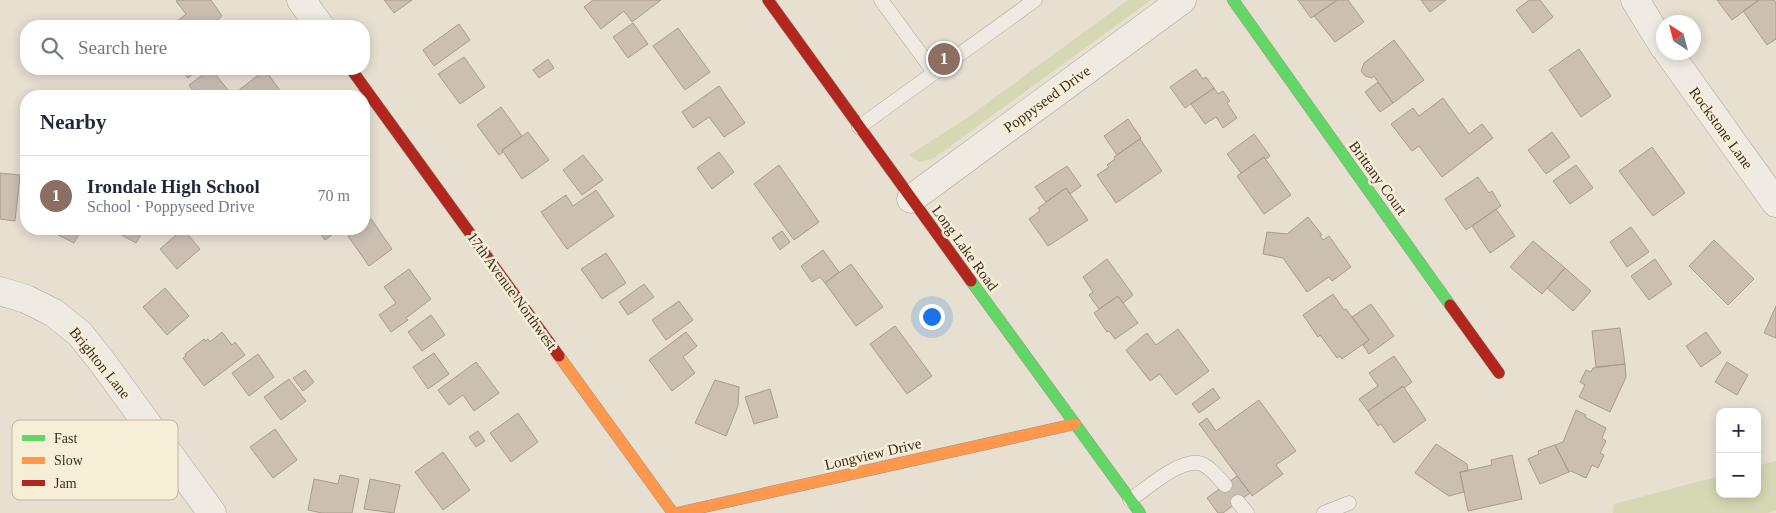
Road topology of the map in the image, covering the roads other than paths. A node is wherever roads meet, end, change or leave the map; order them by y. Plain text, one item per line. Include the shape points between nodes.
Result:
1 (301, 0) edge
2 (768, 0) edge
3 (881, 0) edge
4 (1035, 0) edge
5 (1182, 0) edge
6 (1233, 0) edge
7 (1635, 0) edge
8 (316, 20) edge
9 (1656, 34) edge
10 (1674, 60) edge
11 (934, 72) junction
12 (355, 75) edge
13 (366, 90) edge
14 (370, 95) edge
15 (859, 127) junction
16 (911, 199) junction
17 (1776, 203) edge
18 (0, 291) edge
19 (1499, 373) dead end
20 (144, 420) edge
21 (1075, 424) junction
22 (178, 466) edge
23 (1225, 485) dead end
24 (1130, 500) junction
25 (1238, 502) dead end
26 (1349, 503) dead end
27 (212, 513) edge
28 (673, 513) edge
29 (677, 513) edge
30 (1140, 513) edge
31 (1247, 513) edge
32 (1324, 513) edge

1 - 8 street
2 - 15 street, Long Lake Road
3 - 11 lane
4 - 11 lane
5 - 16 street, Poppyseed Drive
6 - 19 street, Brittany Court
7 - 9 street
10 - 17 street, Rockstone Lane
11 - 15 lane
12 - 13 street, 17th Avenue Northwest
14 - 28 street, 17th Avenue Northwest
15 - 16 street, Long Lake Road
16 - 21 street, Long Lake Road
18 - 20 street, Brighton Lane via 54,313 80,334
21 - 24 street, Long Lake Road
21 - 29 street, Longview Drive
22 - 27 street, Brighton Lane
23 - 24 lane via 1204,464 1190,463 1179,466
24 - 30 street, Long Lake Road
25 - 31 lane
26 - 32 lane

